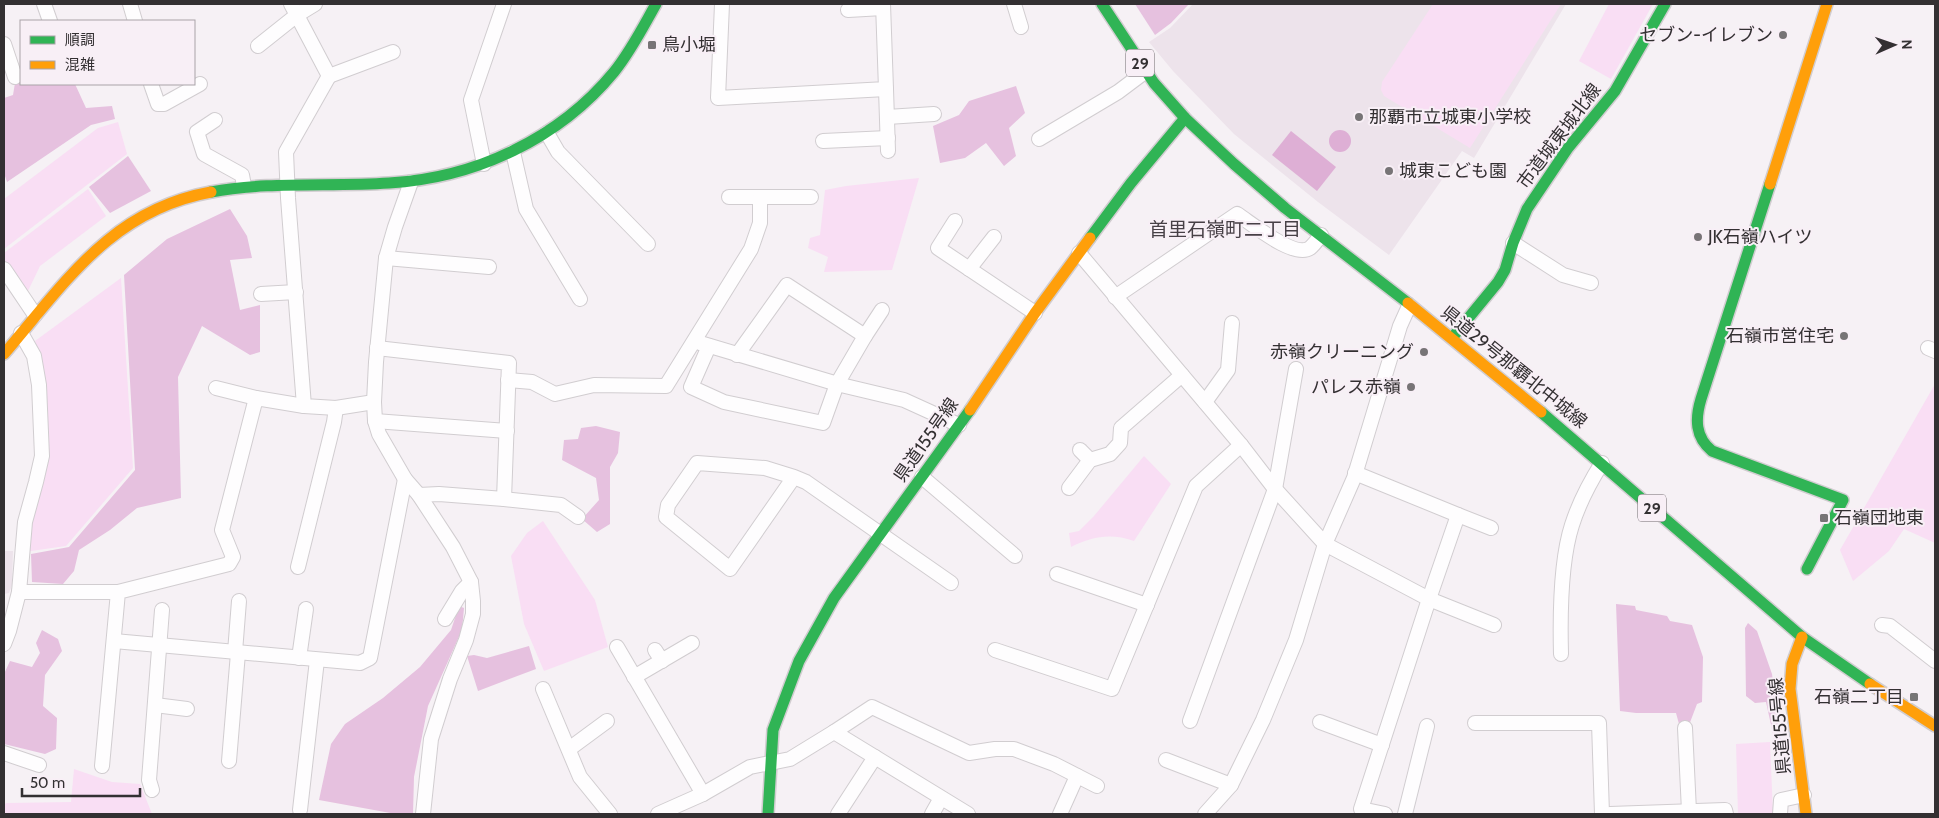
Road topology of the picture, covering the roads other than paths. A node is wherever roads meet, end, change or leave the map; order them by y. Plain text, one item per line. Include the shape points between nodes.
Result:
1 (44, 4) edge
2 (130, 4) edge
3 (315, 4) edge
4 (504, 4) edge
5 (656, 4) edge
6 (722, 4) edge
7 (1014, 4) edge
8 (1102, 4) edge
9 (1665, 4) edge
10 (1827, 4) edge
11 (883, 6) edge
12 (294, 9) edge
13 (848, 10) dead end
14 (50, 20) edge
15 (135, 20) edge
16 (1021, 27) dead end
17 (4, 44) edge
18 (258, 46) dead end
19 (393, 52) dead end
20 (1146, 71) junction
21 (329, 76) junction
22 (15, 77) dead end
23 (200, 84) dead end
24 (151, 85) edge
25 (886, 89) junction
26 (934, 114) dead end
27 (887, 117) junction
28 (1185, 118) junction
29 (215, 120) dead end
30 (547, 134) junction
31 (1039, 139) dead end
32 (823, 141) dead end
33 (513, 152) junction
34 (484, 164) junction
35 (411, 182) junction
36 (287, 184) junction
37 (244, 186) junction
38 (729, 196) dead end
39 (760, 197) junction
40 (811, 197) dead end
41 (955, 221) dead end
42 (1321, 235) junction
43 (994, 238) dead end
44 (1513, 243) junction
45 (648, 244) dead end
46 (1080, 253) junction
47 (386, 258) junction
48 (489, 267) dead end
49 (4, 269) edge
50 (969, 269) junction
51 (1591, 284) dead end
52 (296, 292) junction
53 (261, 294) dead end
54 (1115, 296) junction
55 (580, 298) dead end
56 (1410, 306) junction
57 (882, 310) dead end
58 (1035, 313) junction
59 (35, 315) junction
60 (1232, 323) dead end
61 (21, 333) junction
62 (865, 336) junction
63 (1452, 338) junction
64 (694, 341) junction
65 (709, 346) junction
66 (377, 348) junction
67 (4, 354) edge
68 (737, 355) junction
69 (1296, 369) dead end
70 (1182, 375) junction
71 (508, 380) junction
72 (837, 384) junction
73 (216, 388) dead end
74 (256, 398) junction
75 (374, 402) junction
76 (1205, 402) junction
77 (304, 406) junction
78 (336, 408) junction
79 (375, 421) junction
80 (959, 425) junction
81 (507, 431) junction
82 (1241, 445) junction
83 (1602, 462) junction
84 (1355, 473) junction
85 (794, 477) junction
86 (922, 477) junction
87 (406, 479) junction
88 (1069, 488) dead end
89 (1275, 489) junction
90 (419, 495) junction
91 (504, 499) junction
92 (1458, 515) junction
93 (578, 517) dead end
94 (1491, 528) dead end
95 (881, 534) junction
96 (1325, 544) junction
97 (1015, 556) dead end
98 (298, 567) dead end
99 (1807, 569) dead end
100 (1057, 574) dead end
101 (471, 582) junction
102 (951, 583) dead end
103 (19, 592) junction
104 (118, 592) junction
105 (1429, 598) junction
106 (239, 600) dead end
107 (1147, 605) junction
108 (306, 609) dead end
109 (162, 610) dead end
110 (445, 619) dead end
111 (1494, 624) dead end
112 (1882, 625) dead end
113 (1802, 637) junction
114 (114, 641) junction
115 (692, 643) dead end
116 (4, 644) edge
117 (160, 645) junction
118 (617, 647) dead end
119 (996, 650) dead end
120 (236, 652) junction
121 (1561, 654) dead end
122 (300, 658) junction
123 (317, 660) junction
124 (1935, 661) edge
125 (634, 677) junction
126 (543, 688) dead end
127 (155, 705) junction
128 (187, 709) dead end
129 (607, 721) dead end
130 (1190, 721) dead end
131 (1320, 722) dead end
132 (1475, 723) dead end
133 (1427, 726) dead end
134 (1935, 726) edge
135 (1685, 728) dead end
136 (834, 732) junction
137 (1382, 746) junction
138 (569, 749) junction
139 (4, 753) edge
140 (875, 757) junction
141 (229, 760) dead end
142 (1166, 760) dead end
143 (770, 763) junction
144 (39, 766) dead end
145 (102, 766) dead end
146 (1077, 776) junction
147 (1232, 785) junction
148 (1096, 786) dead end
149 (152, 790) dead end
150 (703, 794) junction
151 (1804, 795) junction
152 (941, 798) junction
153 (300, 810) dead end
154 (1360, 812) edge
155 (1681, 813) edge
156 (423, 814) edge
157 (610, 814) edge
158 (658, 814) edge
159 (768, 814) edge
160 (838, 814) edge
161 (932, 814) edge
162 (968, 814) edge
163 (1060, 814) edge
164 (1205, 814) edge
165 (1385, 814) edge
166 (1406, 814) edge
167 (1602, 814) edge
168 (1610, 814) edge
169 (1726, 814) edge
170 (1780, 814) edge
171 (1806, 814) edge

1 - 14 street
2 - 15 street
3 - 12 street
4 - 34 street via 470,100
5 - 30 main road via 637,40 602,87
6 - 25 street via 718,98
7 - 16 street
8 - 20 main road, 県道29号那覇北中城線 / 29
9 - 44 main road, 市道城東城北線 via 1615,91 1568,148 1527,209
10 - 99 main road via 1696,422 1700,439 1712,451 1843,500
11 - 13 street
11 - 25 street
12 - 18 street
12 - 21 street
17 - 22 street
19 - 21 street
20 - 28 main road, 県道29号那覇北中城線 / 29
20 - 31 street via 1118,92
21 - 36 street via 286,152
23 - 24 street via 164,104 158,104
25 - 27 street
26 - 27 street
27 - 32 street via 888,145
28 - 42 main road, 県道29号那覇北中城線 / 29 via 1234,164
28 - 46 main road, 県道155号線
29 - 37 street via 197,132 204,154 242,175
30 - 33 main road
30 - 45 street via 558,152
33 - 34 main road
33 - 55 street via 526,209
34 - 35 main road
35 - 36 main road
35 - 47 street
36 - 37 main road
36 - 52 street
37 - 59 main road via 188,197 153,210 102,243
38 - 39 street
39 - 40 street
39 - 64 street via 760,224 751,249
41 - 50 street via 938,248
42 - 54 street via 1310,248 1300,251 1280,243 1237,214
42 - 56 main road, 県道29号那覇北中城線 / 29
43 - 50 street
44 - 51 street via 1563,274
44 - 63 main road, 市道城東城北線 via 1498,282
46 - 54 street
46 - 58 main road, 県道155号線
47 - 48 street
47 - 66 street
49 - 59 street
50 - 58 street
52 - 53 street
52 - 77 street
54 - 70 street
56 - 63 main road, 県道29号那覇北中城線 / 29
56 - 84 street via 1400,326
57 - 62 street
58 - 80 main road, 県道155号線
59 - 61 main road
60 - 76 street via 1228,370
61 - 67 main road
61 - 103 street via 34,356 39,385 42,456 25,522
62 - 68 street via 787,285
62 - 72 street
63 - 83 main road, 県道29号那覇北中城線 / 29
64 - 65 street
64 - 71 street via 666,386 594,385 555,394 532,382
65 - 68 street
65 - 72 street via 691,387 724,402 822,423
66 - 71 street via 509,363
66 - 75 street
68 - 72 street
69 - 89 street
70 - 76 street
70 - 88 street via 1121,428 1120,443 1110,454 1085,455
71 - 81 street
72 - 80 street via 904,400
73 - 74 street
74 - 77 street
74 - 104 street via 222,530 232,557 229,564
75 - 78 street
75 - 79 street
76 - 82 street
77 - 78 street
78 - 98 street
79 - 81 street
79 - 87 street via 379,434
80 - 86 main road, 県道155号線
81 - 91 street
82 - 89 street
82 - 107 street via 1196,486
83 - 113 main road, 県道29号那覇北中城線 / 29
83 - 121 street via 1571,525 1560,616
84 - 92 street
84 - 96 street
85 - 85 street via 730,568 666,517 668,505 697,463 765,468
85 - 95 street
86 - 95 main road, 県道155号線
86 - 97 street
87 - 90 street
87 - 123 street via 370,658 360,663
89 - 96 street
89 - 130 street
90 - 91 street
90 - 101 street via 453,547
91 - 93 street via 561,505
92 - 94 street
92 - 105 street
95 - 102 street
95 - 143 main road, 県道155号線 via 834,598 799,661 774,730
96 - 105 street
96 - 147 street via 1296,640
100 - 107 street
101 - 110 street
101 - 156 street via 473,614 431,739
103 - 104 street
103 - 116 street
104 - 114 street
105 - 111 street
105 - 137 street
106 - 120 street
107 - 119 street via 1112,689
108 - 122 street
109 - 117 street
112 - 124 street via 1890,626
113 - 134 main road, 県道29号那覇北中城線 / 29
113 - 151 main road, 県道155号線 via 1792,664 1790,689
114 - 117 street
114 - 145 street
115 - 125 street via 658,656
117 - 120 street
117 - 127 street
118 - 125 street
120 - 122 street
120 - 141 street
122 - 123 street
123 - 153 street
125 - 150 street
126 - 138 street
127 - 128 street
127 - 149 street via 149,780
129 - 138 street
131 - 137 street
132 - 167 street via 1599,723
133 - 166 street
135 - 155 street
136 - 140 street
136 - 143 street via 790,759
136 - 146 street via 872,707 969,753 1014,749
137 - 154 street
138 - 157 street via 580,777
139 - 144 street
140 - 152 street
140 - 160 street
142 - 147 street
143 - 150 street via 750,767
143 - 159 main road, 県道155号線
146 - 148 street
146 - 163 street
147 - 164 street
150 - 158 street
151 - 170 street via 1781,800
151 - 171 main road, 県道155号線
152 - 161 street
152 - 162 street
154 - 165 street
155 - 168 street
155 - 169 street via 1725,810

